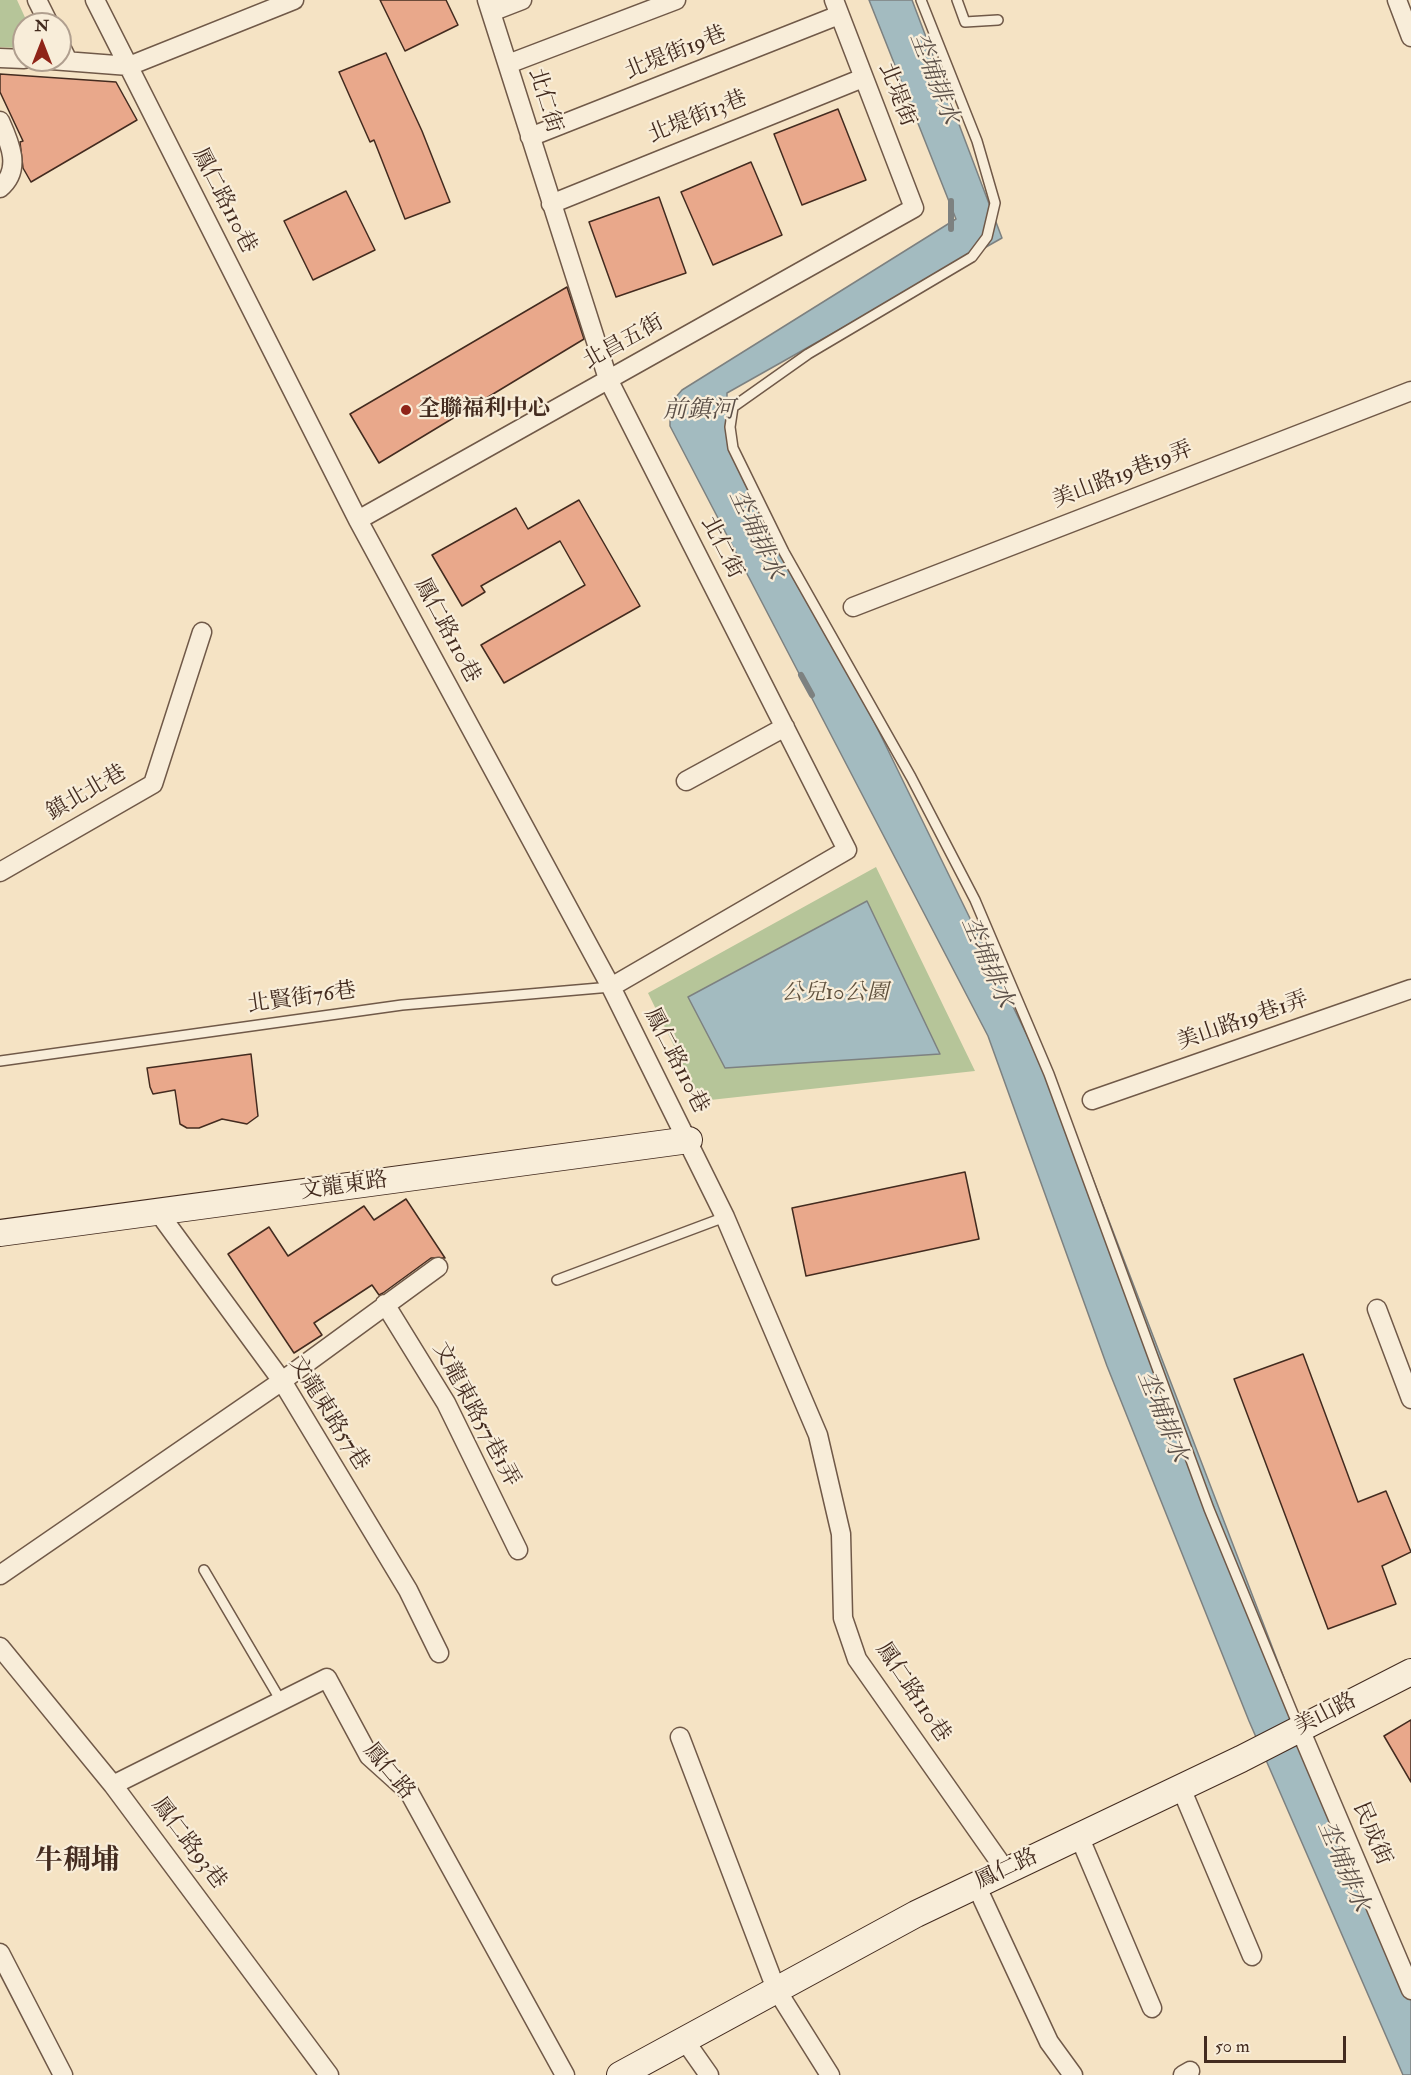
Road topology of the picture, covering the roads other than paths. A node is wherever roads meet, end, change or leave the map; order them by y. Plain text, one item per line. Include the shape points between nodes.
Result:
1 (95, 0) edge
2 (294, 0) edge
3 (522, 0) edge
4 (676, 0) edge
5 (921, 0) edge
6 (957, 0) edge
7 (1397, 0) edge
8 (489, 6) edge
9 (836, 7) edge
10 (998, 20) dead end
11 (1411, 37) edge
12 (72, 57) edge
13 (508, 64) junction
14 (129, 66) junction
15 (863, 78) junction
16 (0, 121) edge
17 (530, 137) junction
18 (0, 188) edge
19 (551, 204) junction
20 (914, 208) joint
21 (608, 380) junction
22 (1411, 391) edge
23 (358, 520) junction
24 (853, 607) dead end
25 (201, 632) dead end
26 (785, 727) junction
27 (686, 782) dead end
28 (0, 872) edge
29 (611, 987) junction
30 (1411, 989) edge
31 (0, 1061) edge
32 (1092, 1100) dead end
33 (689, 1140) junction
34 (158, 1212) junction
35 (725, 1217) junction
36 (0, 1233) edge
37 (438, 1267) dead end
38 (557, 1280) dead end
39 (385, 1304) junction
40 (1377, 1309) dead end
41 (282, 1381) junction
42 (1411, 1399) edge
43 (518, 1550) dead end
44 (204, 1570) dead end
45 (0, 1575) edge
46 (0, 1647) edge
47 (439, 1653) dead end
48 (1411, 1672) edge
49 (281, 1701) junction
50 (1296, 1731) junction
51 (680, 1737) dead end
52 (1241, 1759) joint
53 (113, 1785) junction
54 (1181, 1788) junction
55 (1079, 1836) junction
56 (1006, 1871) junction
57 (976, 1885) junction
58 (0, 1953) edge
59 (1252, 1956) dead end
60 (776, 1989) junction
61 (1411, 1990) edge
62 (1152, 2008) dead end
63 (683, 2038) junction
64 (63, 2075) edge
65 (329, 2075) edge
66 (565, 2075) edge
67 (620, 2075) edge
68 (709, 2075) edge
69 (830, 2075) edge
70 (1073, 2075) edge

1 - 14 street, 鳳仁路110巷
2 - 14 street
3 - 8 street
4 - 13 street
5 - 50 lane via 980,151 994,203 987,237 972,257 808,354 733,407 733,448 784,552 911,777 975,900 1049,1074 1209,1509
6 - 10 lane via 965,22
7 - 11 street
8 - 13 street, 北仁街
9 - 15 street, 北堤街
9 - 17 street, 北堤街19巷
12 - 14 street
13 - 17 street, 北仁街
14 - 23 street, 鳳仁路110巷
15 - 19 street, 北堤街13巷
15 - 20 street, 北堤街
16 - 18 street via 12,157 12,172
17 - 19 street, 北仁街
19 - 21 street, 北仁街
20 - 21 street, 北昌五街
21 - 23 street, 北昌五街
21 - 26 street, 北仁街
22 - 24 street, 美山路19巷19弄
23 - 29 street, 鳳仁路110巷
25 - 28 street, 鎮北北巷 via 153,784
26 - 27 street
26 - 29 street, 北仁街 via 847,850
29 - 31 lane, 北賢街76巷 via 402,1005
29 - 33 street, 鳳仁路110巷
30 - 32 street, 美山路19巷1弄
33 - 34 street, 文龍東路
33 - 35 street, 鳳仁路110巷
34 - 36 street, 文龍東路
34 - 41 street, 文龍東路57巷
35 - 38 lane
35 - 56 street, 鳳仁路110巷 via 818,1435 841,1534 843,1618 857,1659
37 - 39 street
39 - 41 street
39 - 43 street, 文龍東路57巷1弄 via 446,1403
40 - 42 street
41 - 45 street
41 - 47 street, 文龍東路57巷 via 408,1590
44 - 49 lane
46 - 53 street, 鳳仁路93巷
48 - 50 street, 美山路
49 - 53 street, 鳳仁路
49 - 66 street, 鳳仁路 via 327,1678 369,1756 408,1792
50 - 52 street, 美山路
50 - 61 street, 民成街
51 - 60 street
52 - 54 street, 鳳仁路
53 - 65 street, 鳳仁路93巷
54 - 55 street, 鳳仁路
54 - 59 street
55 - 56 street, 鳳仁路
55 - 62 street
56 - 57 street, 鳳仁路
57 - 60 street, 鳳仁路
57 - 70 street via 1049,2042
58 - 64 street
60 - 63 street, 鳳仁路
60 - 69 street
63 - 67 street, 鳳仁路
63 - 68 street

